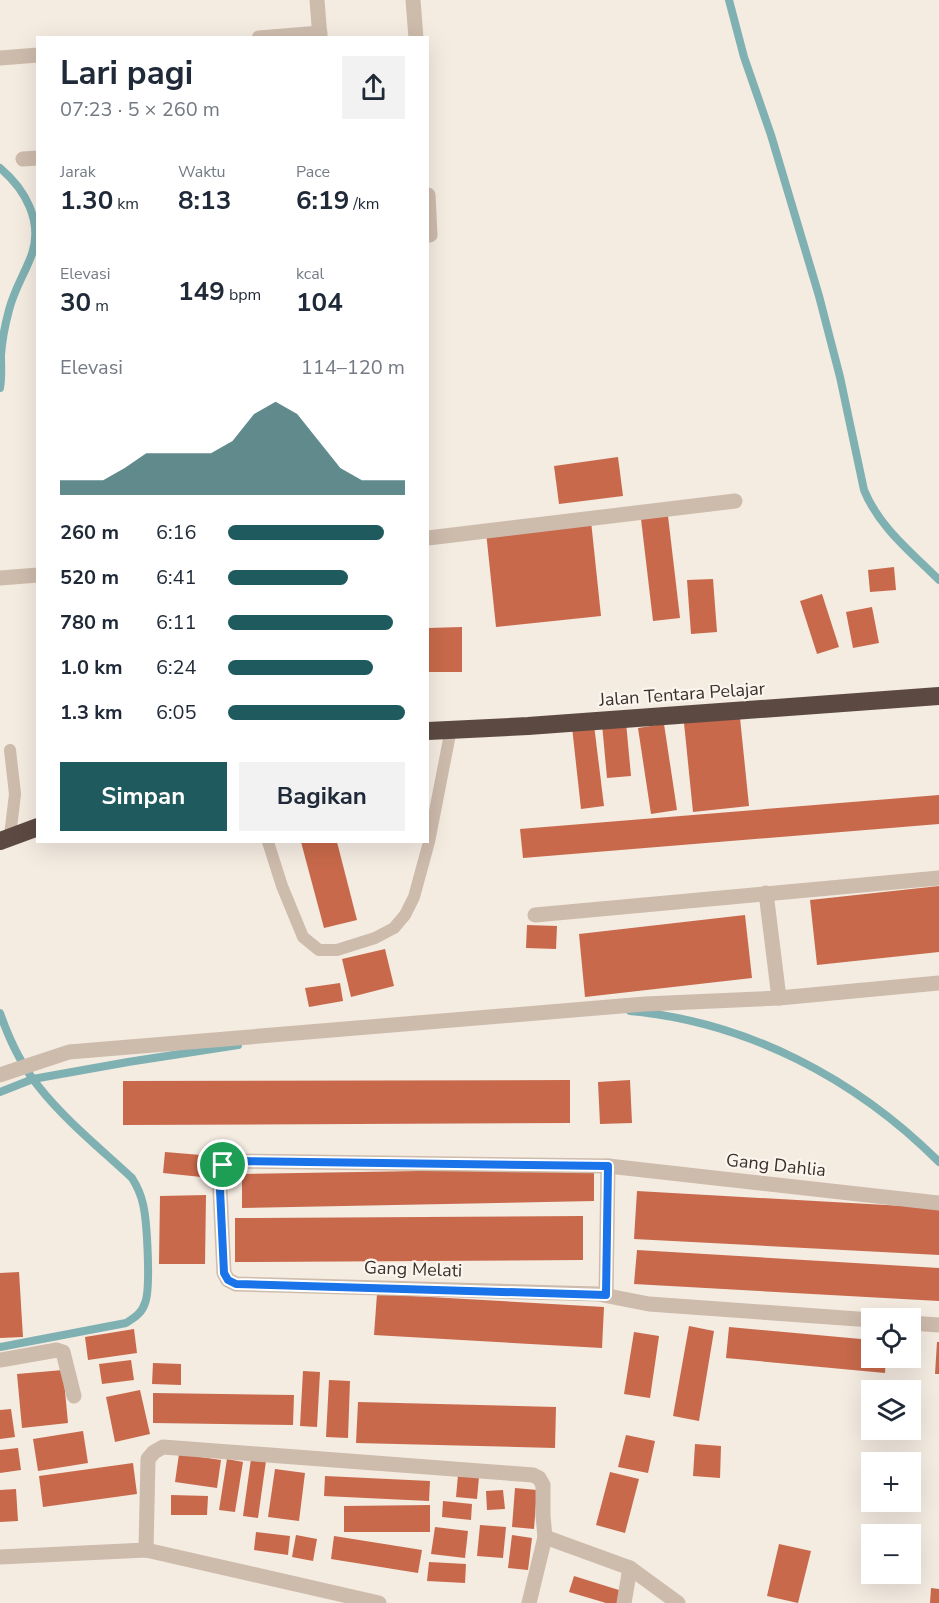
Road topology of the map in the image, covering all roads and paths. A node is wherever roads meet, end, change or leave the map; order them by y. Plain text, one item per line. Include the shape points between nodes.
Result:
1 (317, 0) edge
2 (413, 0) edge
3 (320, 35) edge
4 (300, 36) edge
5 (416, 36) edge
6 (36, 55) edge
7 (0, 58) edge
8 (429, 215) edge
9 (429, 235) edge
10 (735, 501) dead end
11 (429, 538) edge
12 (36, 575) edge
13 (0, 578) edge
14 (939, 696) edge
15 (450, 729) junction
16 (429, 731) edge
17 (10, 750) dead end
18 (433, 795) edge
19 (36, 828) edge
20 (5, 838) edge
21 (429, 842) edge
22 (268, 843) edge
23 (429, 843) edge
24 (939, 878) edge
25 (766, 893) junction
26 (535, 915) dead end
27 (939, 983) edge
28 (779, 998) junction
29 (0, 1075) edge
30 (608, 1166) junction
31 (939, 1203) edge
32 (224, 1273) joint
33 (606, 1295) junction
34 (861, 1319) edge
35 (921, 1324) edge
36 (939, 1325) edge
37 (0, 1360) edge
38 (74, 1396) dead end
39 (545, 1537) junction
40 (146, 1550) junction
41 (0, 1557) edge
42 (630, 1568) junction
43 (379, 1603) edge
44 (530, 1603) edge
45 (624, 1603) edge
46 (678, 1603) edge

1 - 3 street
2 - 5 street
3 - 4 street
6 - 7 street
8 - 9 street
10 - 11 street
12 - 13 street
14 - 15 highway, Jalan Tentara Pelajar
15 - 16 highway, Jalan Tentara Pelajar
15 - 18 lane
17 - 20 lane via 15,794
18 - 21 lane
19 - 20 highway
22 - 23 lane via 303,937 319,950 337,950 394,928 414,897
24 - 25 street
25 - 26 street
25 - 28 street
27 - 28 street
28 - 29 street via 634,1005 69,1052
30 - 31 street, Gang Dahlia
30 - 32 street, Gang Dahlia via 229,1161 219,1169
30 - 33 street
32 - 33 street, Gang Melati via 236,1284
33 - 34 street, Gang Melati via 649,1304
35 - 36 street
37 - 38 street via 63,1352
39 - 40 street via 543,1485 533,1475 163,1448 148,1459
39 - 42 street
39 - 44 street
40 - 41 street
40 - 43 street
42 - 45 street
42 - 46 street

